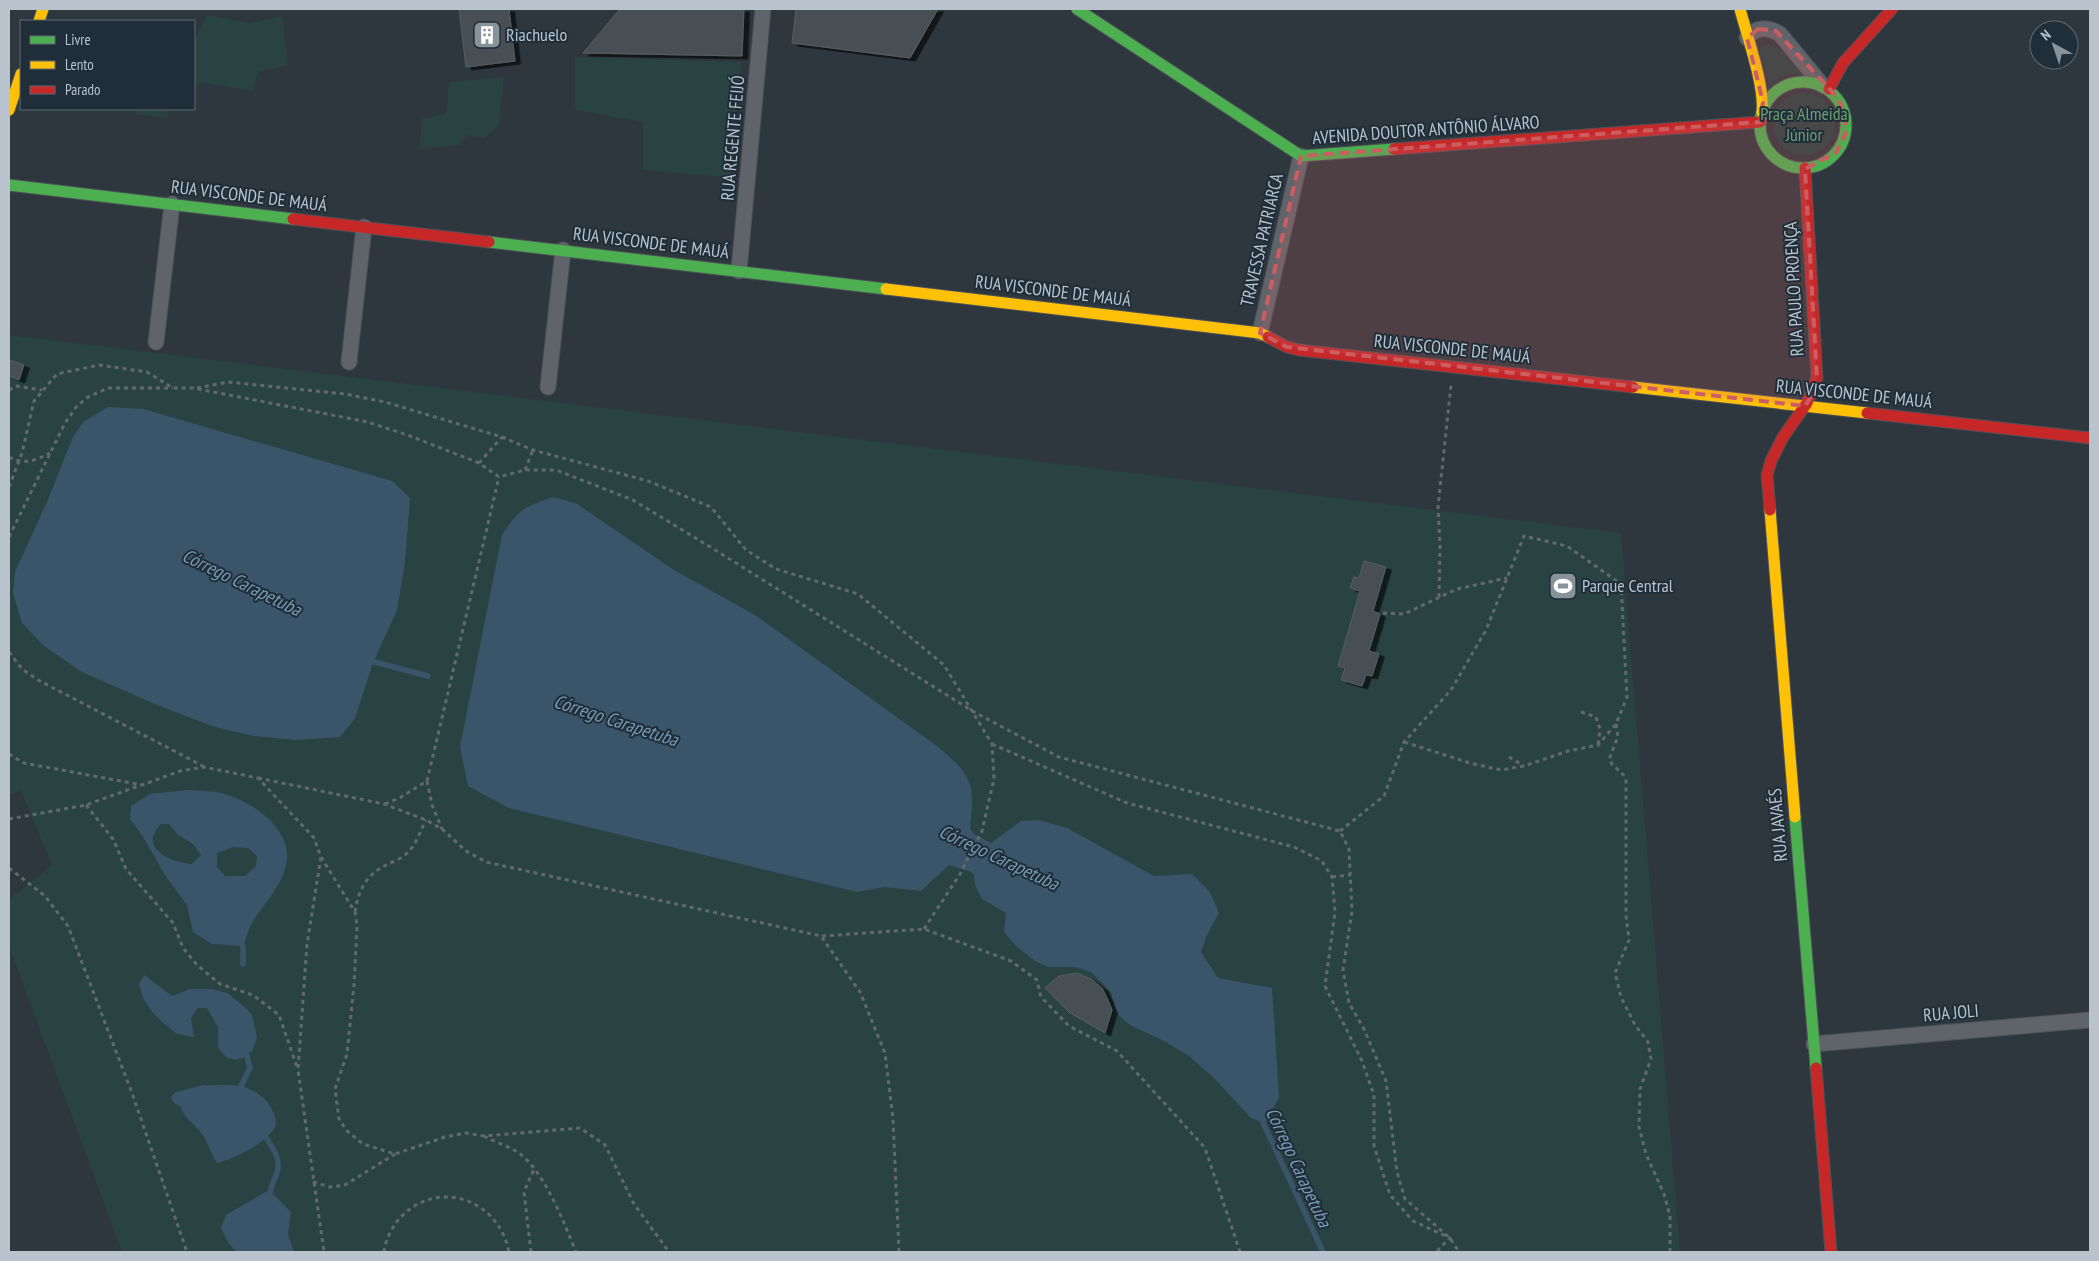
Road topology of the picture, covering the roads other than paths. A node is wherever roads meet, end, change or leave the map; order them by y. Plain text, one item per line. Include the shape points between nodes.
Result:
1 (763, 9) edge
2 (1077, 9) edge
3 (1740, 9) edge
4 (1892, 9) edge
5 (1747, 38) junction
6 (20, 77) edge
7 (1825, 87) junction
8 (9, 110) edge
9 (1761, 117) junction
10 (1301, 156) junction
11 (1805, 168) junction
12 (9, 185) edge
13 (172, 204) junction
14 (364, 227) junction
15 (563, 250) junction
16 (739, 271) junction
17 (1260, 333) junction
18 (156, 342) dead end
19 (349, 362) dead end
20 (548, 387) dead end
21 (1805, 406) junction
22 (2090, 438) edge
23 (2090, 1020) edge
24 (1814, 1044) junction
25 (1832, 1252) edge

1 - 16 street, RUA REGENTE FEIJÓ
2 - 10 street, AVENIDA DOUTOR ANTÔNIO ÁLVARO
3 - 5 street
4 - 7 street
5 - 7 street via 1762,28 1780,34
5 - 9 street via 1760,86
6 - 8 street
7 - 9 street via 1808,81 1786,85 1768,99
7 - 11 street via 1839,99 1845,112 1844,140 1831,158
9 - 10 street, AVENIDA DOUTOR ANTÔNIO ÁLVARO
9 - 11 street via 1762,136 1772,155 1784,163
10 - 17 street, TRAVESSA PATRIARCA
11 - 21 street, RUA PAULO PROENÇA via 1817,378 1814,392
12 - 13 street, RUA VISCONDE DE MAUÁ
13 - 14 street, RUA VISCONDE DE MAUÁ
13 - 18 street
14 - 15 street, RUA VISCONDE DE MAUÁ
14 - 19 street
15 - 16 street, RUA VISCONDE DE MAUÁ
15 - 20 street
16 - 17 street, RUA VISCONDE DE MAUÁ
17 - 21 street, RUA VISCONDE DE MAUÁ via 1299,350
21 - 22 street, RUA VISCONDE DE MAUÁ
21 - 24 street, RUA JAVAÉS via 1769,460 1767,475
23 - 24 street, RUA JOLI
24 - 25 street, RUA JAVAÉS

